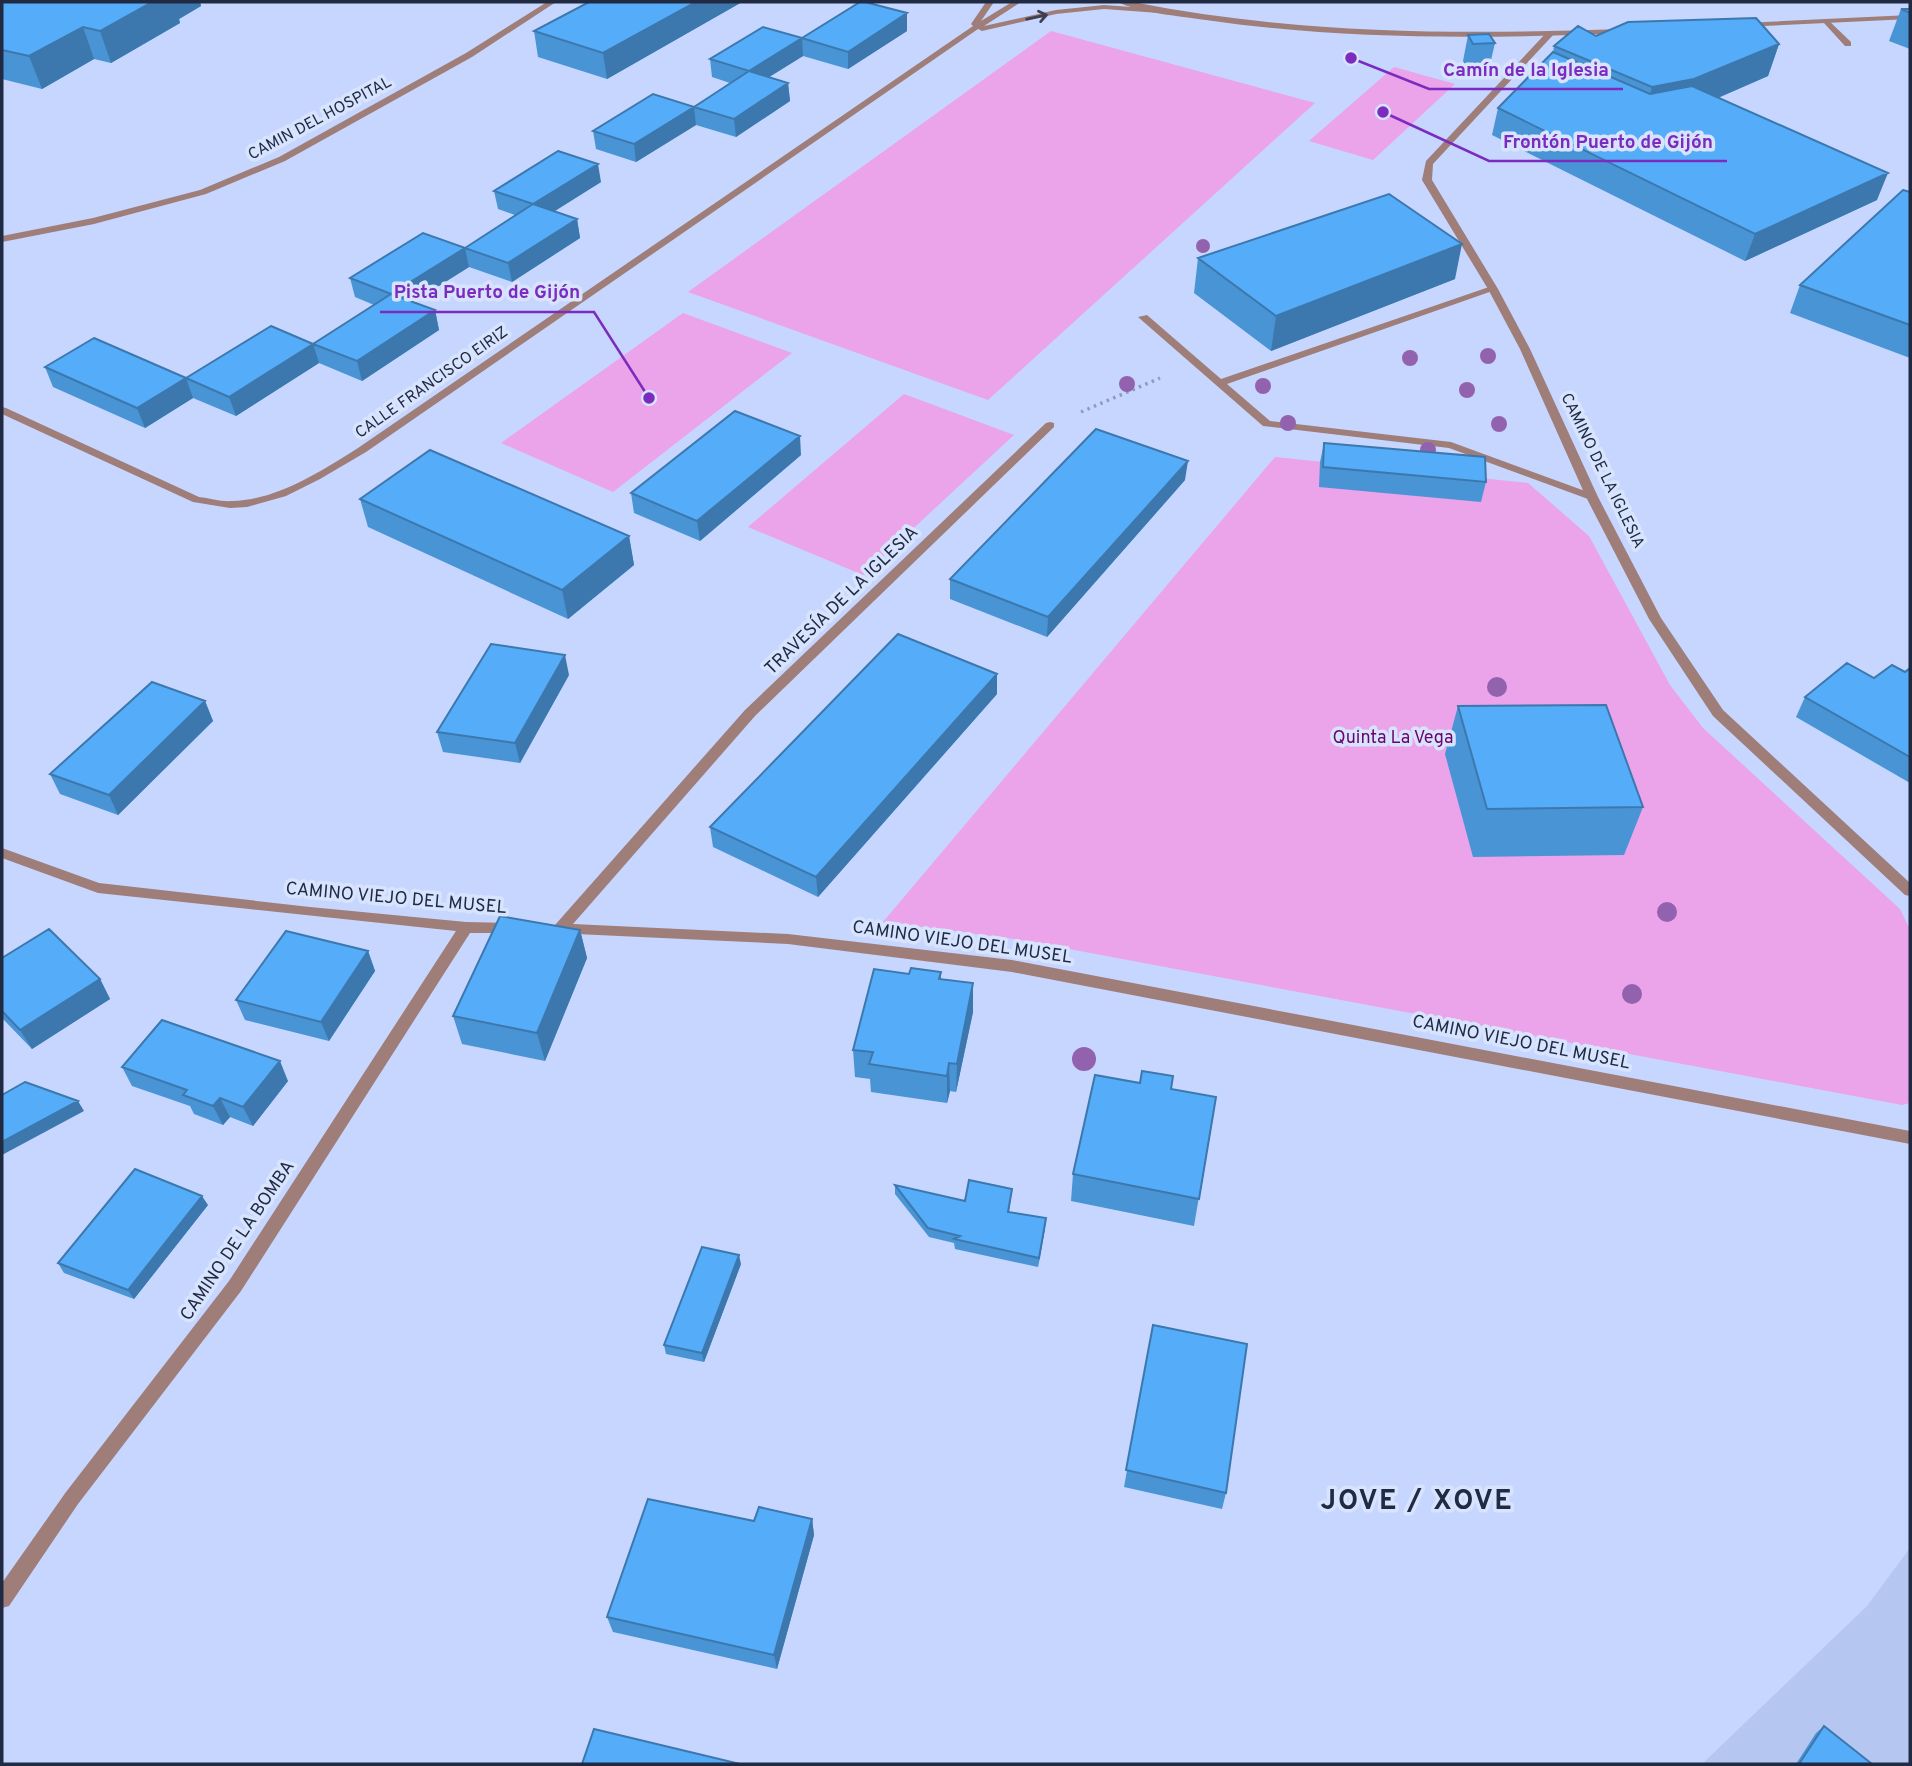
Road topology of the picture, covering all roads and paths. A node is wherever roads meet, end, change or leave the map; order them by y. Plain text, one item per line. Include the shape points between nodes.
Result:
1 (552, 2) edge
2 (990, 2) edge
3 (1017, 2) edge
4 (1122, 2) edge
5 (1166, 12) junction
6 (1910, 16) edge
7 (1827, 21) junction
8 (1740, 25) edge
9 (1631, 30) edge
10 (970, 31) junction
11 (1550, 34) junction
12 (1848, 44) dead end
13 (2, 239) edge
14 (1493, 289) junction
15 (1143, 317) dead end
16 (1196, 363) junction
17 (1220, 383) junction
18 (2, 410) edge
19 (1050, 425) joint
20 (1592, 497) junction
21 (2, 853) edge
22 (1910, 891) edge
23 (466, 927) junction
24 (547, 928) junction
25 (1910, 1138) edge
26 (2, 1599) edge

1 - 13 street, CAMIN DEL HOSPITAL via 469,55 282,159 203,192
2 - 10 street
3 - 10 street, CALLE FRANCISCO EIRIZ
4 - 5 street
10 -> 5 street via 1056,12 1104,7
5 - 11 street via 1370,32
6 - 7 street
7 - 8 street
7 - 12 street
9 - 11 street
10 - 18 street, CALLE FRANCISCO EIRIZ via 312,481 232,505 197,500
11 - 14 street, CAMINO DE LA IGLESIA via 1429,163 1427,180
14 - 17 street
14 - 20 street, CAMINO DE LA IGLESIA
15 - 16 street
16 - 17 street
16 - 19 path
17 - 20 street via 1267,424 1451,444
19 - 24 street, TRAVESÍA DE LA IGLESIA via 750,713
20 - 22 street, CAMINO DE LA IGLESIA via 1655,619 1718,713
21 - 23 street, CAMINO VIEJO DEL MUSEL via 98,888
23 - 24 street, CAMINO VIEJO DEL MUSEL
23 - 26 street, CAMINO DE LA BOMBA via 235,1286 72,1498
24 - 25 street, CAMINO VIEJO DEL MUSEL via 788,939 1013,966

